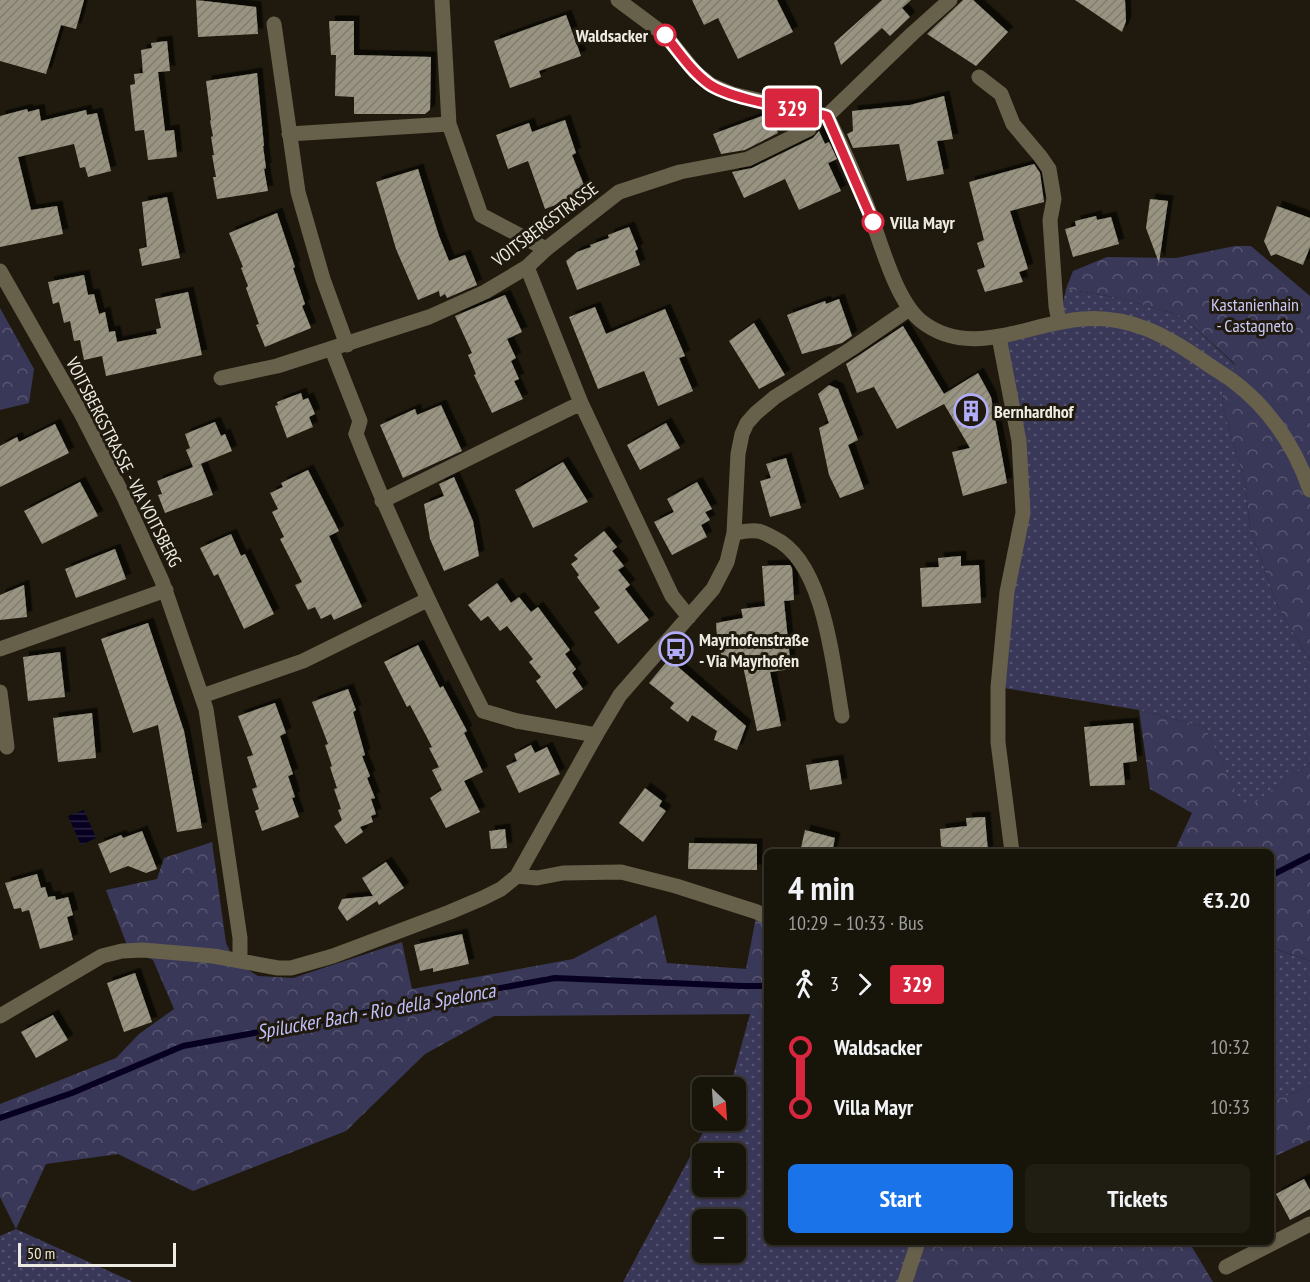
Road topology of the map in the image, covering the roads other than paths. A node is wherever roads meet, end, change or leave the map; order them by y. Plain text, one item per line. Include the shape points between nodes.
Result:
1 (442, 0) edge
2 (618, 0) edge
3 (950, 0) edge
4 (274, 24) dead end
5 (979, 77) dead end
6 (820, 114) junction
7 (449, 124) junction
8 (289, 134) junction
9 (546, 249) junction
10 (528, 267) junction
11 (0, 271) edge
12 (909, 309) junction
13 (1059, 322) junction
14 (999, 337) junction
15 (340, 347) junction
16 (220, 378) dead end
17 (581, 403) junction
18 (1310, 490) edge
19 (382, 501) junction
20 (734, 533) junction
21 (166, 591) junction
22 (427, 600) junction
23 (688, 617) junction
24 (0, 649) edge
25 (0, 692) edge
26 (202, 696) junction
27 (842, 716) dead end
28 (596, 735) junction
29 (7, 747) dead end
30 (1012, 849) edge
31 (517, 876) junction
32 (764, 916) edge
33 (240, 961) junction
34 (0, 1016) edge
35 (1310, 1224) edge
36 (1274, 1242) edge
37 (917, 1245) edge
38 (1269, 1245) edge
39 (1226, 1267) dead end
40 (905, 1282) edge

1 - 7 street
2 - 6 street via 665,35 711,85 732,94
3 - 6 street, VOITSBERGSTRASSE
4 - 8 street
5 - 13 street via 1001,94 1013,124 1049,169 1054,199 1050,220
6 - 9 street, VOITSBERGSTRASSE via 809,129 748,159 680,172 619,192
6 - 12 street via 866,201
7 - 8 street
7 - 9 street via 481,215
8 - 15 street via 298,192
9 - 10 street, VOITSBERGSTRASSE
10 - 15 street, VOITSBERGSTRASSE via 429,317
10 - 17 street
11 - 21 street, VOITSBERGSTRASSE - VIA VOITSBERG via 82,415
12 - 14 street via 945,335 965,339
12 - 20 street via 775,397 747,423 738,454
13 - 14 street
13 - 18 street via 1131,322 1180,344 1233,381 1264,410 1292,449
14 - 30 street via 1019,441 1023,513 1007,592 998,687 998,742
15 - 16 street, VOITSBERGSTRASSE
15 - 19 street via 360,422 356,434
17 - 19 street
17 - 23 street via 672,596
19 - 22 street
20 - 23 street via 727,562 712,589
20 - 27 street via 759,531 782,542 801,562 817,592
21 - 24 street
21 - 26 street, VOITSBERGSTRASSE - VIA VOITSBERG
22 - 26 street via 303,661
22 - 28 street via 483,711
23 - 28 street via 620,695
25 - 29 street
26 - 33 street, VOITSBERGSTRASSE - VIA VOITSBERG via 234,891
28 - 31 street
31 - 32 street via 621,872
31 - 33 street via 483,898 333,956 284,968
33 - 34 street via 122,951 102,956
35 - 36 street
37 - 40 street
38 - 39 street

